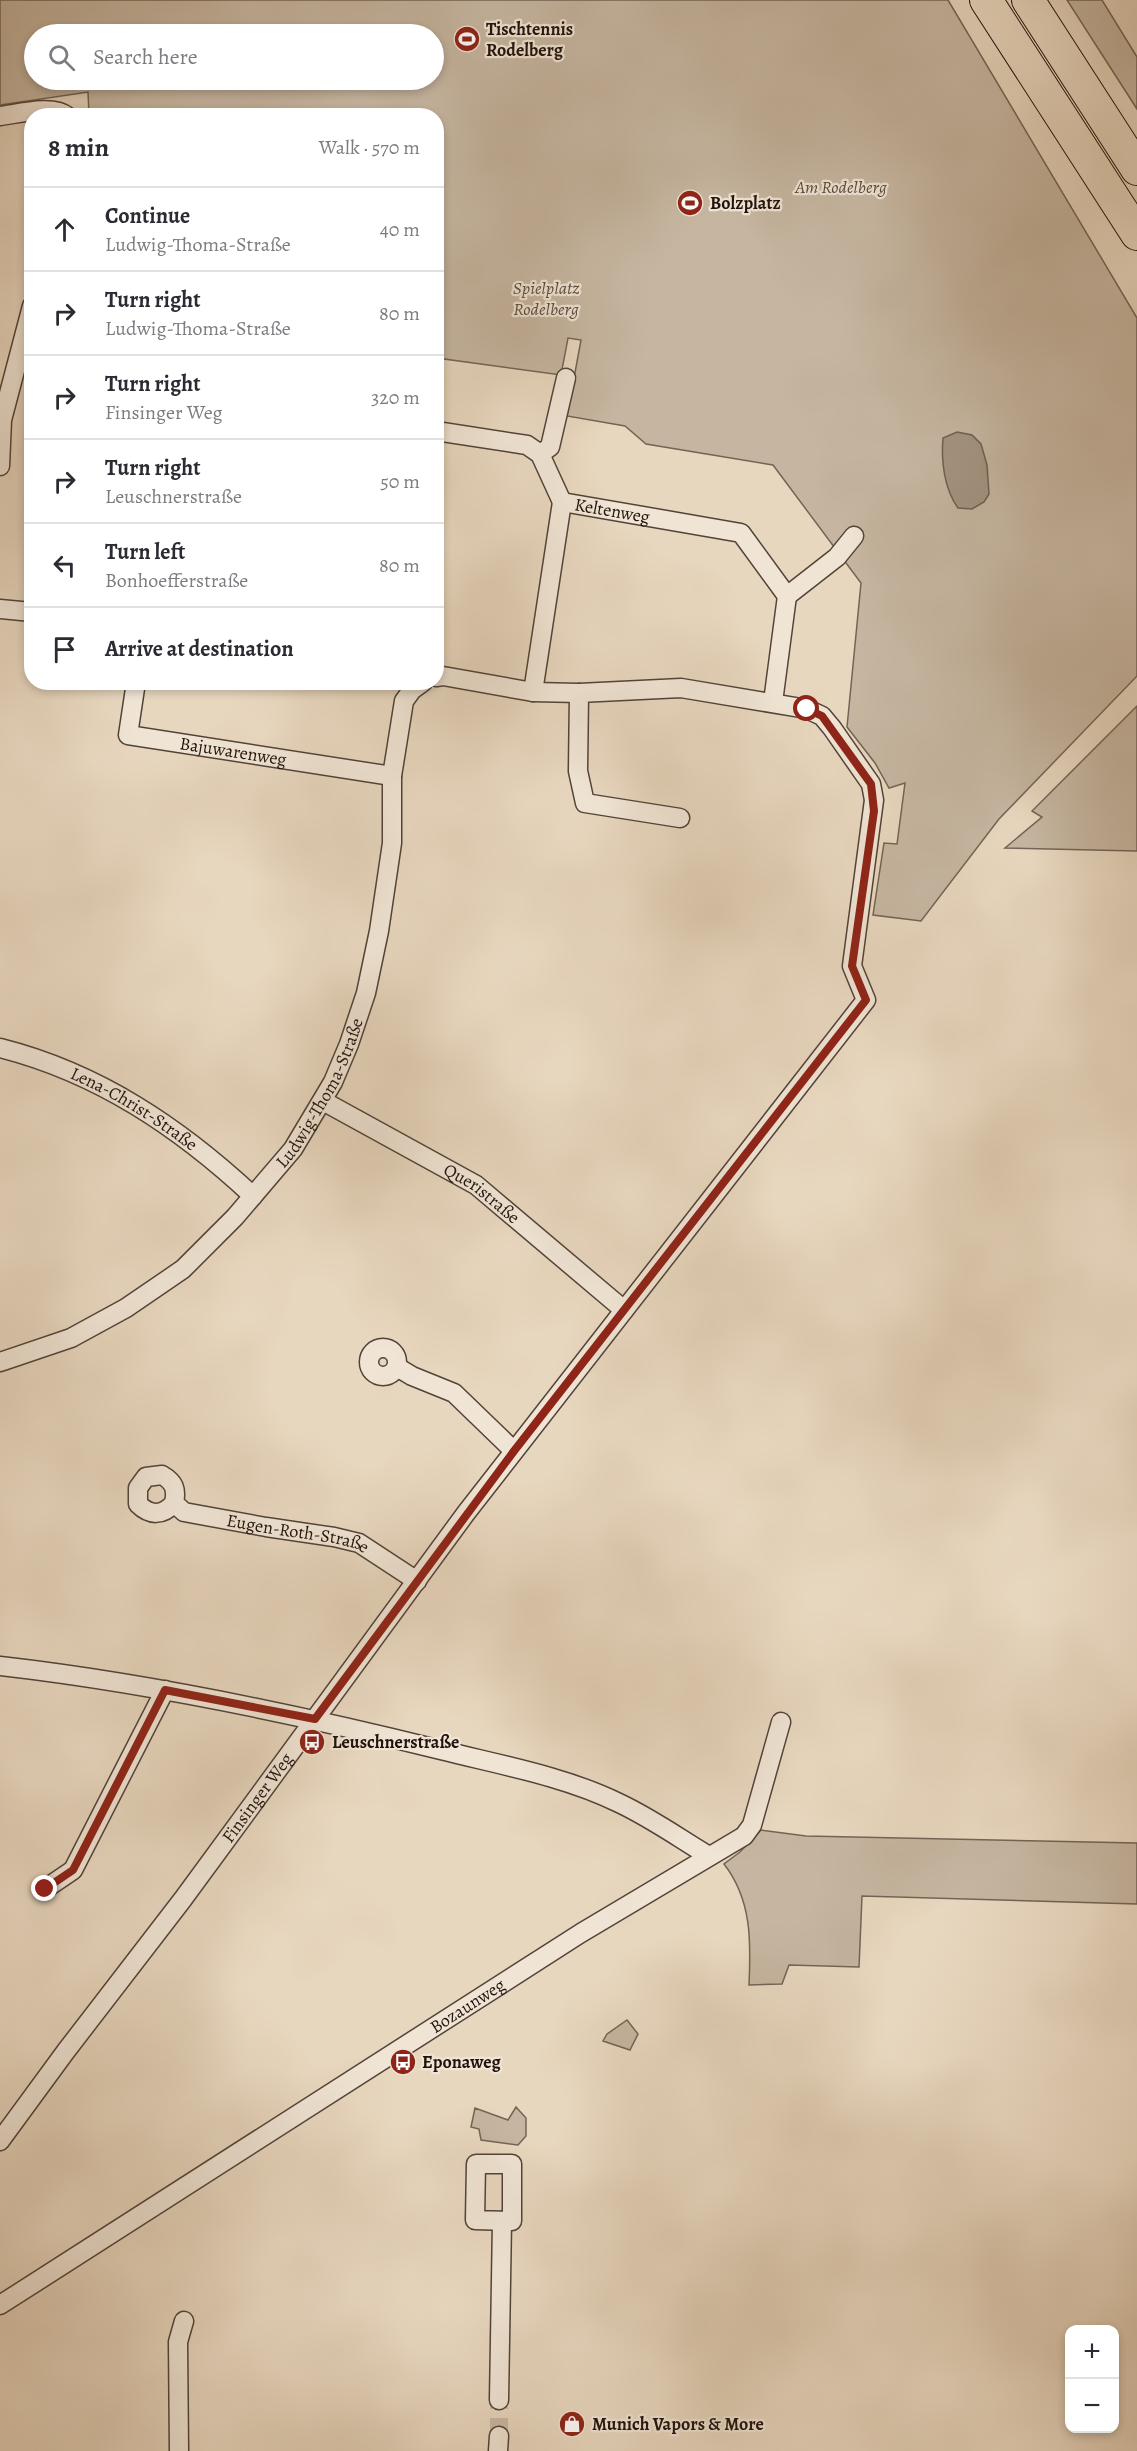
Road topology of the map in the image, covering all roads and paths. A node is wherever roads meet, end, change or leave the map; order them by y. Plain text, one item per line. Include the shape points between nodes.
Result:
1 (986, 0) edge
2 (1028, 0) edge
3 (24, 113) edge
4 (0, 116) edge
5 (1137, 169) edge
6 (1137, 234) edge
7 (24, 336) edge
8 (567, 378) dead end
9 (444, 432) edge
10 (540, 454) junction
11 (0, 466) edge
12 (562, 502) junction
13 (854, 536) dead end
14 (787, 596) junction
15 (0, 609) edge
16 (24, 611) edge
17 (444, 676) edge
18 (135, 690) edge
19 (409, 690) edge
20 (533, 692) junction
21 (579, 693) junction
22 (773, 702) junction
23 (392, 776) junction
24 (680, 818) dead end
25 (0, 1048) edge
26 (323, 1101) junction
27 (253, 1196) junction
28 (624, 1310) junction
29 (0, 1362) edge
30 (397, 1367) dead end
31 (514, 1451) junction
32 (174, 1503) dead end
33 (417, 1581) junction
34 (0, 1666) edge
35 (165, 1690) junction
36 (315, 1719) junction
37 (781, 1722) dead end
38 (709, 1856) junction
39 (45, 1889) dead end
40 (0, 2141) edge
41 (502, 2221) dead end
42 (0, 2305) edge
43 (184, 2321) dead end
44 (499, 2400) tunnel mouth
45 (179, 2451) edge

1 - 6 highway
2 - 5 highway
3 - 4 street
7 - 11 street via 2,420
8 - 10 street via 550,447
9 - 10 street via 527,445
10 - 12 street
12 - 14 street, Keltenweg via 741,533
12 - 20 street, Keltenweg
13 - 14 street via 837,557
14 - 22 street
15 - 16 street
17 - 20 street
18 - 23 street, Bajuwarenweg via 128,735
19 - 23 street, Ludwig-Thoma-Straße
20 - 21 street
21 - 22 street via 681,688
21 - 24 street via 578,771 585,803
22 - 28 street, Finsinger Weg via 822,716 871,784 874,811 852,966 866,1000
23 - 26 street, Ludwig-Thoma-Straße via 392,843 379,931 349,1044
25 - 27 street, Lena-Christ-Straße via 72,1072 134,1103 201,1150
26 - 27 street, Ludwig-Thoma-Straße via 294,1149
26 - 28 street, Queristraße via 476,1185
27 - 29 street, Ludwig-Thoma-Straße via 183,1269 126,1308 71,1338
28 - 31 street, Finsinger Weg
30 - 31 street via 454,1393
31 - 33 street, Finsinger Weg
32 - 33 street, Eugen-Roth-Straße via 184,1512 359,1543
33 - 36 street, Finsinger Weg
34 - 35 street
35 - 36 street
35 - 39 street via 73,1870
36 - 38 street via 574,1785 653,1820
36 - 40 street, Finsinger Weg
37 - 38 street, Bozaunweg via 753,1826 735,1842
38 - 42 street, Bozaunweg via 581,1933
41 - 44 street
43 - 45 street via 178,2342

